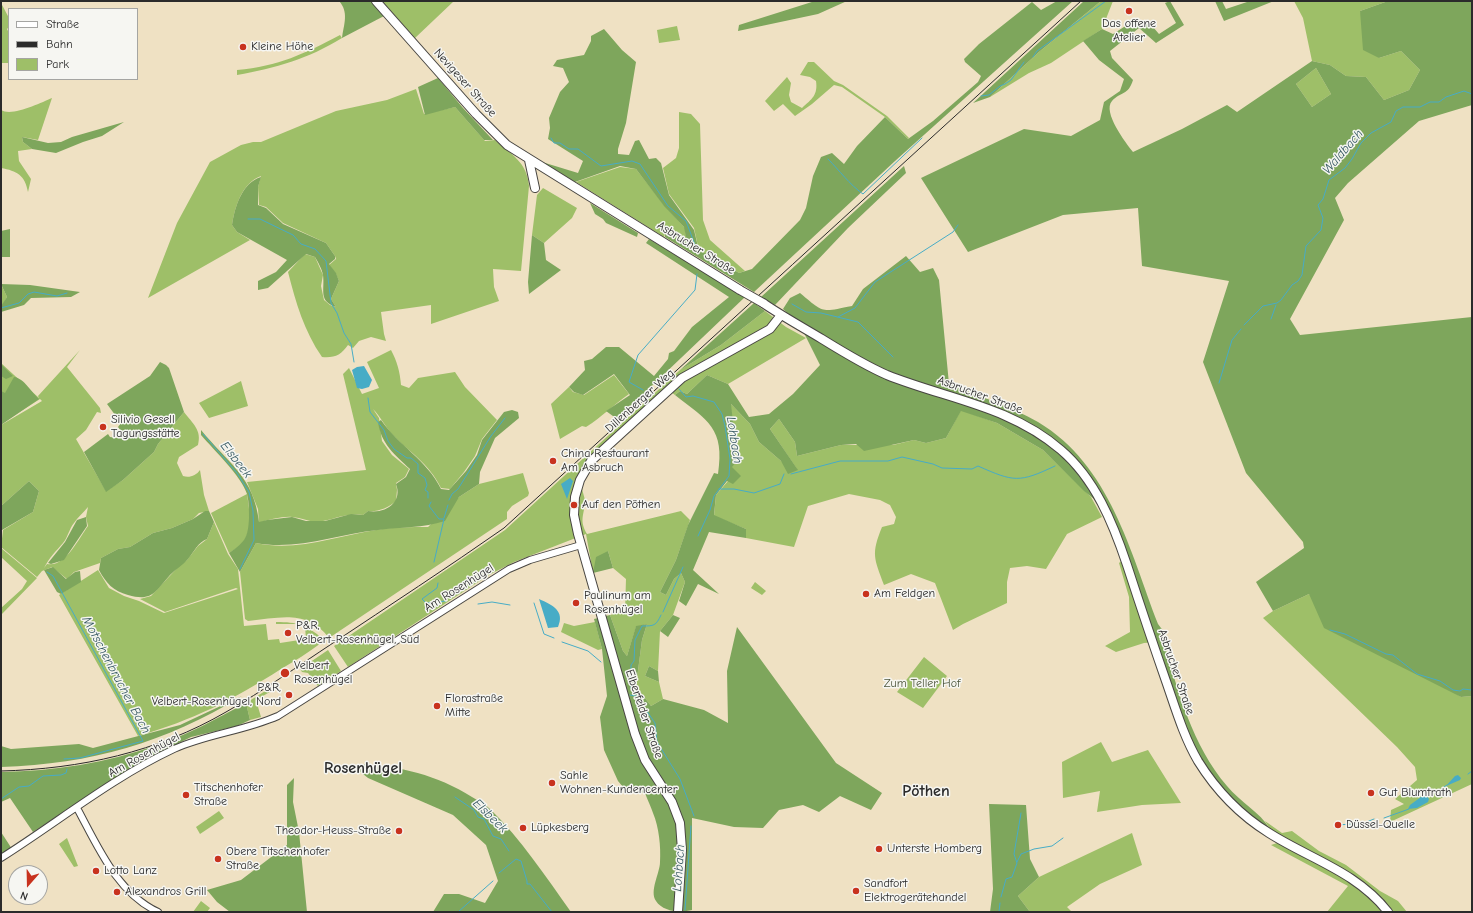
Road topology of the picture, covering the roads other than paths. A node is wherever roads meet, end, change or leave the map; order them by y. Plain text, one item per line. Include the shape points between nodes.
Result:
1 (376, 1) edge
2 (529, 160) junction
3 (545, 170) joint
4 (535, 188) dead end
5 (766, 305) junction
6 (781, 315) junction
7 (770, 329) junction
8 (581, 545) junction
9 (77, 808) junction
10 (1, 858) edge
11 (158, 912) edge
12 (678, 912) edge
13 (1388, 912) edge

1 - 2 main road, Nevigeser Straße via 497,136
2 - 3 main road, Nevigeser Straße
2 - 4 main road
3 - 5 main road, Asbrucher Straße, bridge
5 - 6 main road, Asbrucher Straße
5 - 7 main road via 772,317
6 - 7 main road, Dillenberger Weg
6 - 13 main road, Asbrucher Straße via 852,357 887,374 986,407 1024,423 1067,455 1092,486 1114,530 1180,721 1192,751 1207,775 1229,801 1250,820 1353,879 1374,896
7 - 8 main road, Dillenberger Weg via 682,378 598,454 577,487 574,505
8 - 9 street, Am Rosenhügel via 509,569 278,716 240,730 186,744 151,761
8 - 12 main road, Elberfelder Straße via 635,734 645,760 672,802 680,823 682,850
9 - 10 street, Am Rosenhügel
9 - 11 street via 127,890 140,902

